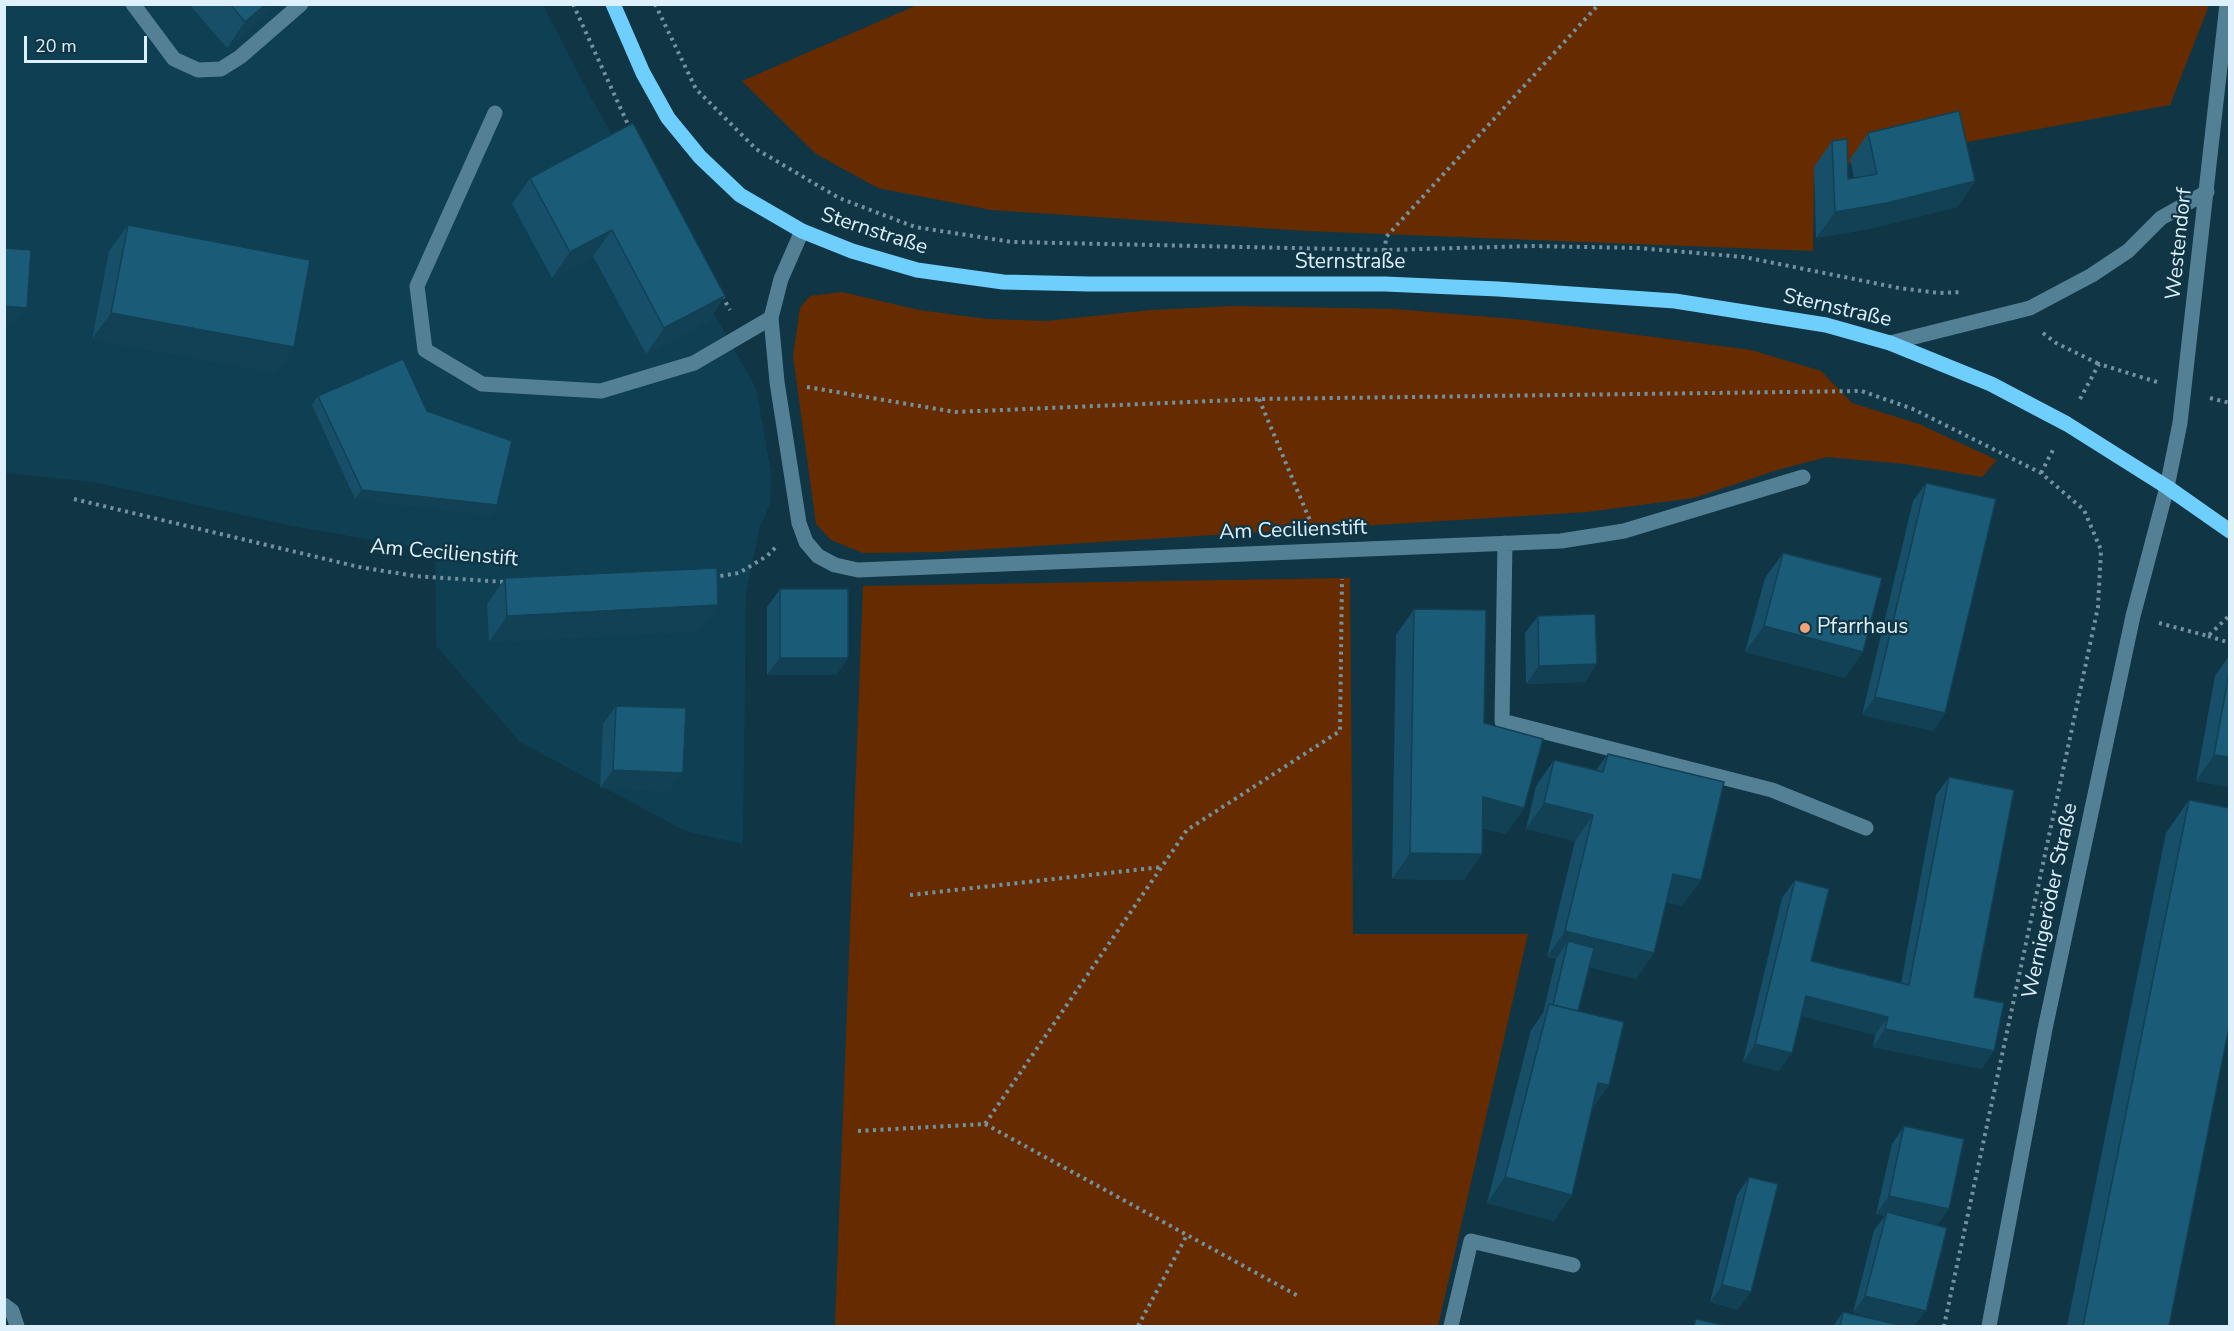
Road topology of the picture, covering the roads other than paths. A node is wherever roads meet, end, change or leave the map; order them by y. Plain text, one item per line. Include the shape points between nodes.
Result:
1 (133, 4) edge
2 (301, 4) edge
3 (613, 4) edge
4 (2227, 4) edge
5 (495, 113) dead end
6 (2206, 192) junction
7 (802, 231) junction
8 (771, 318) junction
9 (1890, 343) junction
10 (1803, 477) dead end
11 (2167, 487) junction
12 (2229, 531) edge
13 (1505, 543) junction
14 (1866, 828) dead end
15 (1573, 1265) dead end
16 (4, 1305) edge
17 (16, 1326) edge
18 (1451, 1326) edge
19 (1989, 1326) edge

1 - 2 street via 174,59 198,70 221,69 240,57
3 - 7 main road, Sternstraße via 668,118 700,157 740,195
4 - 6 street, Westendorf
5 - 8 street via 417,286 425,350 482,384 601,391 694,363
6 - 9 street via 2162,218 2128,250 2092,275 2030,308
6 - 11 street, Westendorf via 2184,390
7 - 8 street, Am Cecilienstift
7 - 9 main road, Sternstraße via 917,270 1003,282 1385,284 1590,294 1675,301 1826,325
8 - 13 street, Am Cecilienstift via 798,524 806,542 835,565 858,570
9 - 11 main road, Sternstraße via 1991,384 2067,424
10 - 13 street, Am Cecilienstift via 1624,531 1561,541
11 - 12 main road, Sternstraße
11 - 19 street, Wernigeröder Straße via 2133,616 2045,1029
13 - 14 street via 1502,721 1772,790
15 - 18 street via 1472,1240
16 - 17 street via 12,1311

